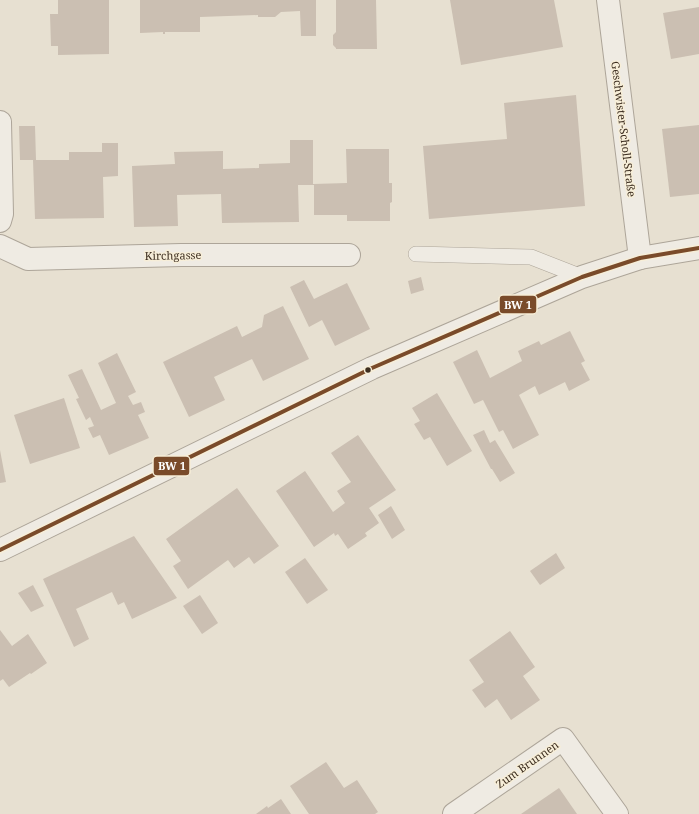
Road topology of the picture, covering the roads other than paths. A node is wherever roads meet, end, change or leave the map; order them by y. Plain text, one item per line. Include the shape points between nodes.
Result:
1 (608, 0) edge
2 (0, 122) edge
3 (0, 221) edge
4 (0, 246) edge
5 (699, 248) edge
6 (416, 254) dead end
7 (349, 255) dead end
8 (640, 258) junction
9 (582, 277) junction
10 (0, 550) edge
11 (454, 814) edge
12 (617, 814) edge

1 - 8 street, Geschwister-Scholl-Straße
2 - 3 street
4 - 7 street, Kirchgasse via 28,259 181,255
5 - 8 street
6 - 9 lane via 531,257
8 - 9 street
9 - 10 street via 372,368
11 - 12 street, Zum Brunnen via 563,738

